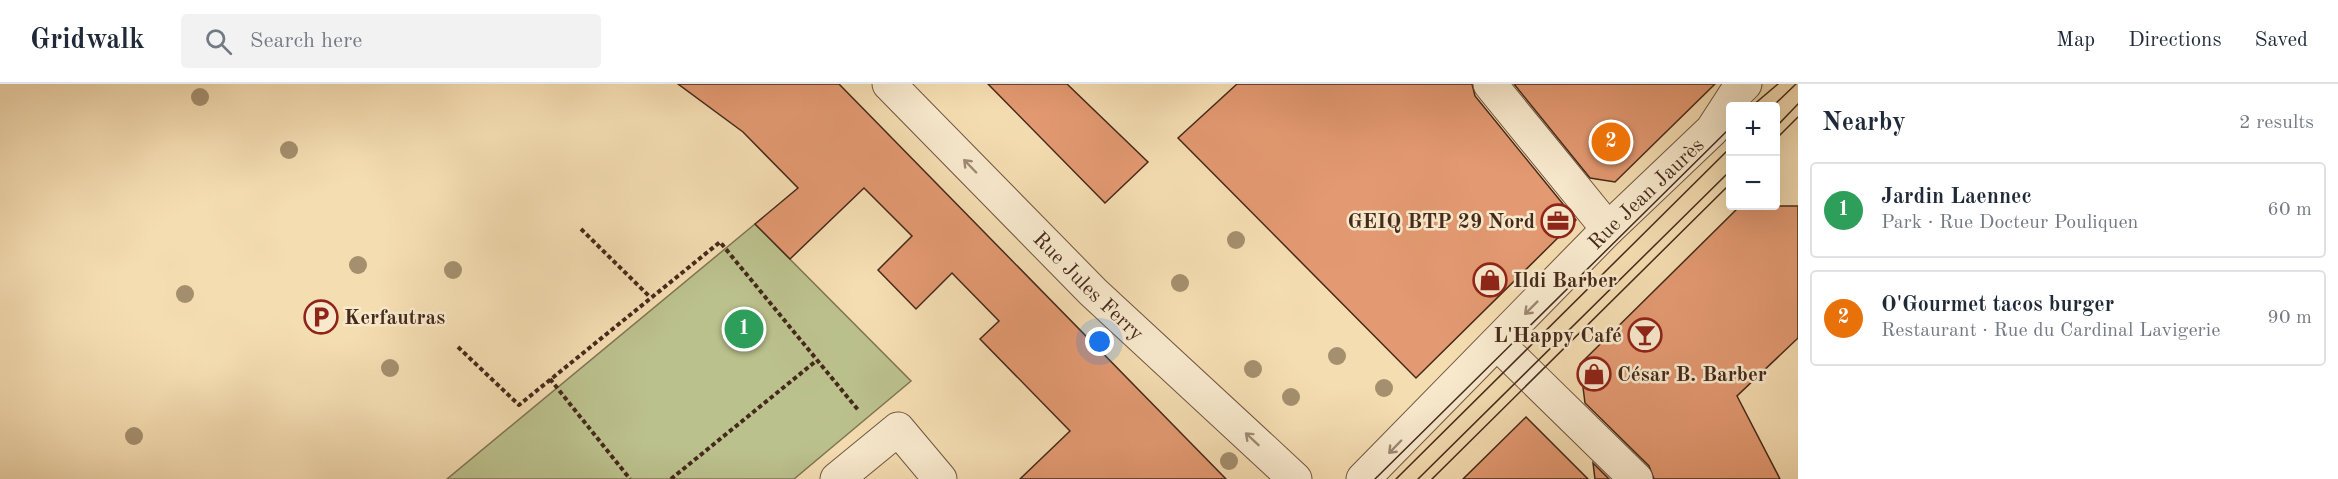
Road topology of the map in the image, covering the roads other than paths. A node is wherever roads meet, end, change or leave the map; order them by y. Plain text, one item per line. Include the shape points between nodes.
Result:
1 (889, 84) edge
2 (1490, 84) edge
3 (1745, 84) edge
4 (1608, 229) junction
5 (1497, 343) junction
6 (837, 479) edge
7 (940, 479) edge
8 (1295, 479) edge
9 (1363, 479) edge
10 (1636, 479) edge

8 -> 1 street, Rue Jules Ferry via 1093,292
2 - 4 street
3 - 4 street, Rue Jean Jaurès via 1712,130
4 -> 5 street, Rue Jean Jaurès
5 -> 9 street, Rue Jean Jaurès
5 - 10 street
6 - 7 street via 898,429

